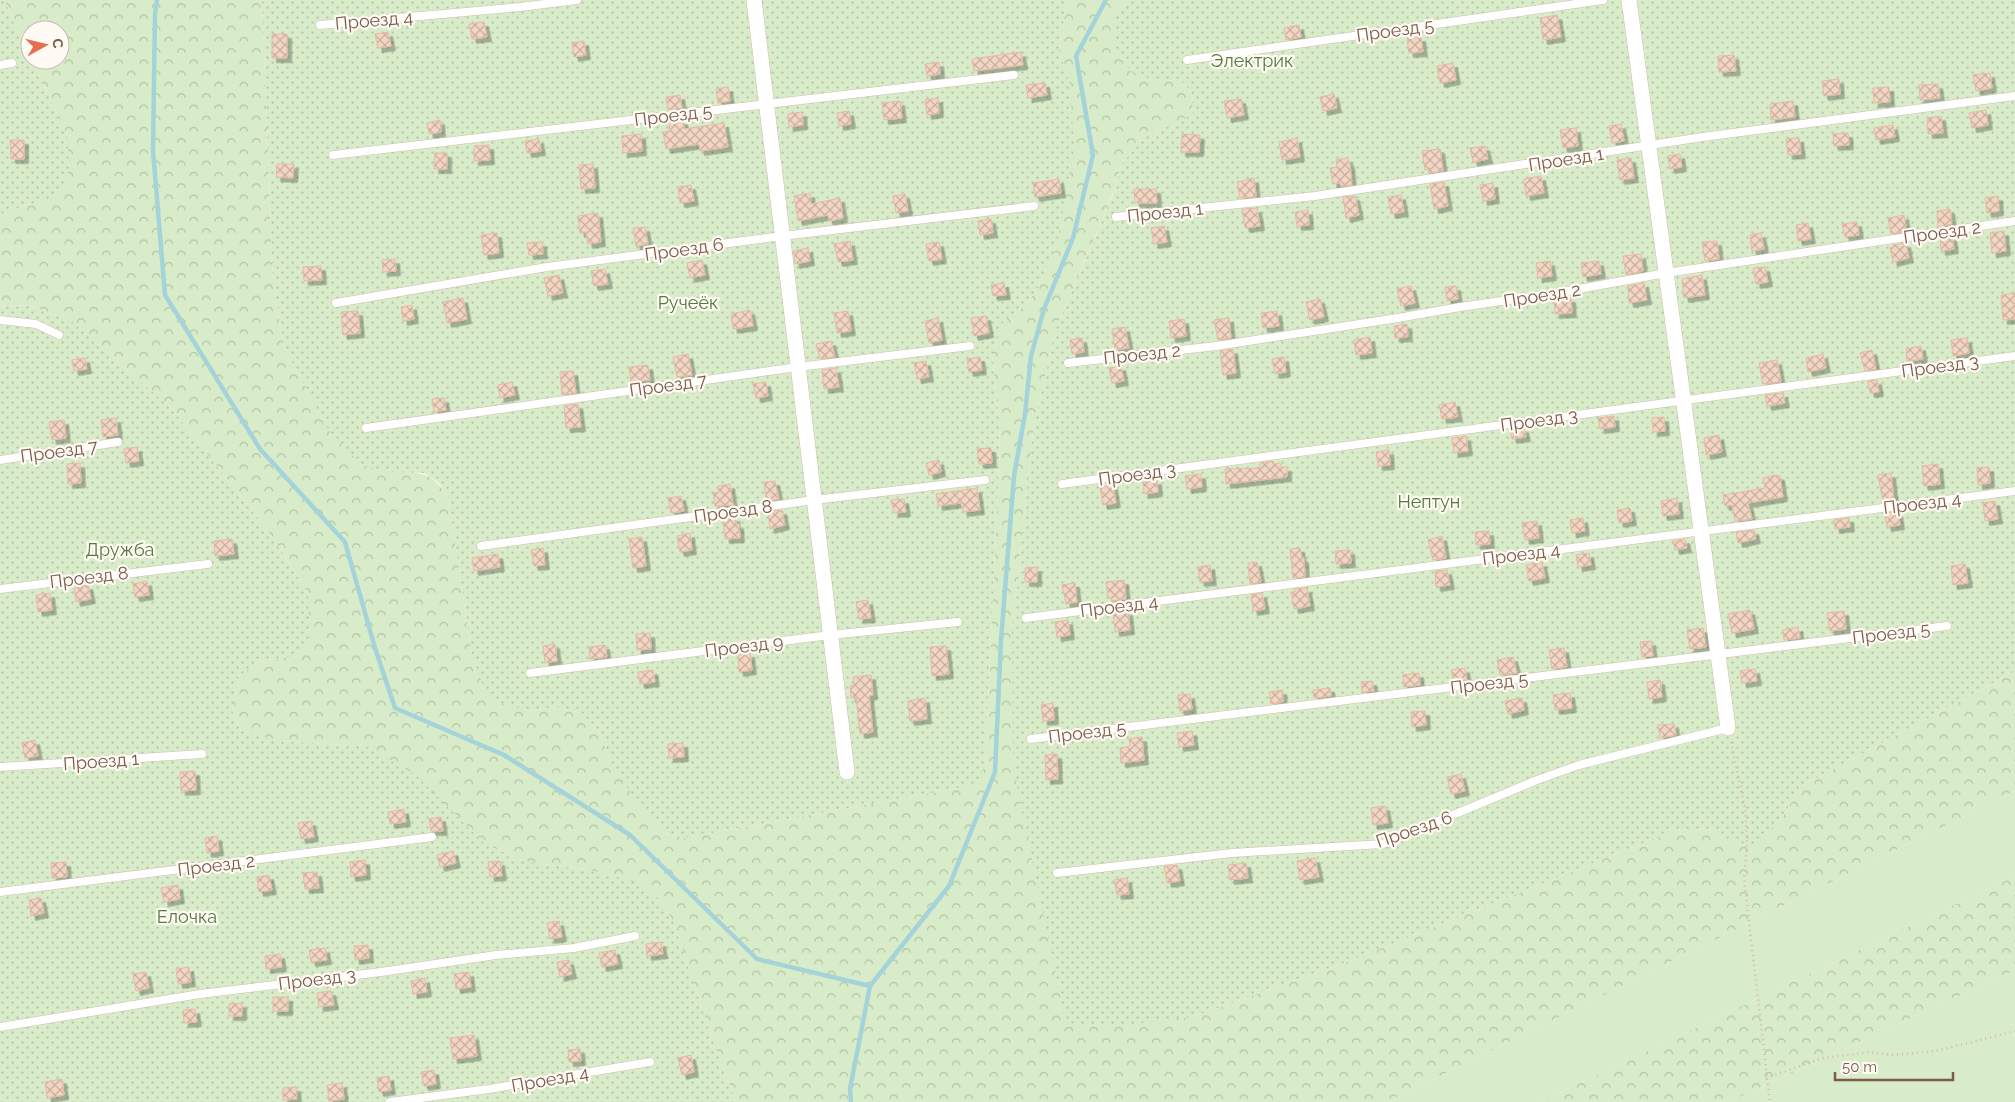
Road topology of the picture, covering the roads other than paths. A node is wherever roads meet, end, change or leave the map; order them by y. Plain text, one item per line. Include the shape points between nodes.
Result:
1 (577, 0) edge
2 (754, 0) edge
3 (1603, 0) edge
4 (1629, 0) edge
5 (320, 25) dead end
6 (1187, 60) dead end
7 (12, 63) dead end
8 (0, 65) edge
9 (1014, 75) dead end
10 (2015, 96) edge
11 (767, 104) junction
12 (1649, 147) junction
13 (332, 155) dead end
14 (1034, 206) dead end
15 (1116, 216) dead end
16 (2015, 221) edge
17 (782, 236) junction
18 (1666, 273) junction
19 (336, 303) dead end
20 (0, 320) edge
21 (59, 335) dead end
22 (970, 346) dead end
23 (2015, 356) edge
24 (1068, 362) dead end
25 (798, 367) junction
26 (1683, 401) junction
27 (366, 428) dead end
28 (118, 442) dead end
29 (0, 460) edge
30 (984, 480) dead end
31 (1062, 484) dead end
32 (2015, 491) edge
33 (814, 500) junction
34 (1701, 531) junction
35 (481, 546) dead end
36 (208, 564) dead end
37 (0, 588) edge
38 (1026, 618) dead end
39 (958, 622) dead end
40 (1947, 626) dead end
41 (830, 635) junction
42 (1718, 654) junction
43 (530, 673) dead end
44 (1728, 728) joint
45 (1030, 739) dead end
46 (202, 754) dead end
47 (0, 767) edge
48 (847, 772) dead end
49 (432, 837) dead end
50 (1057, 873) dead end
51 (0, 892) edge
52 (635, 936) dead end
53 (0, 1027) edge
54 (650, 1062) dead end
55 (390, 1102) edge

1 - 5 lane, Проезд 4
2 - 11 street
3 - 6 lane, Проезд 5
4 - 12 street
7 - 8 lane
9 - 11 lane, Проезд 5
10 - 12 lane, Проезд 1
11 - 13 lane, Проезд 5
11 - 17 street
12 - 15 lane, Проезд 1 via 1315,196
12 - 18 street
14 - 17 lane, Проезд 6
16 - 18 lane, Проезд 2
17 - 19 lane, Проезд 6 via 548,267
17 - 25 street
18 - 24 lane, Проезд 2 via 1556,294 1216,346
18 - 26 street
20 - 21 lane via 36,324
22 - 25 lane, Проезд 7
23 - 26 lane, Проезд 3
25 - 27 lane, Проезд 7
25 - 33 street
26 - 31 lane, Проезд 3
26 - 34 street
28 - 29 lane, Проезд 7
30 - 33 lane, Проезд 8
32 - 34 lane, Проезд 4
33 - 35 lane, Проезд 8
33 - 41 street
34 - 38 lane, Проезд 4
34 - 42 street
36 - 37 lane, Проезд 8
39 - 41 lane, Проезд 9
40 - 42 lane, Проезд 5
41 - 43 lane, Проезд 9
41 - 48 street
42 - 44 street
42 - 45 lane, Проезд 5
44 - 50 lane, Проезд 6 via 1579,765 1383,844 1232,853
46 - 47 lane, Проезд 1
49 - 51 lane, Проезд 2
52 - 53 lane, Проезд 3 via 574,948 496,955 200,994
54 - 55 lane, Проезд 4

